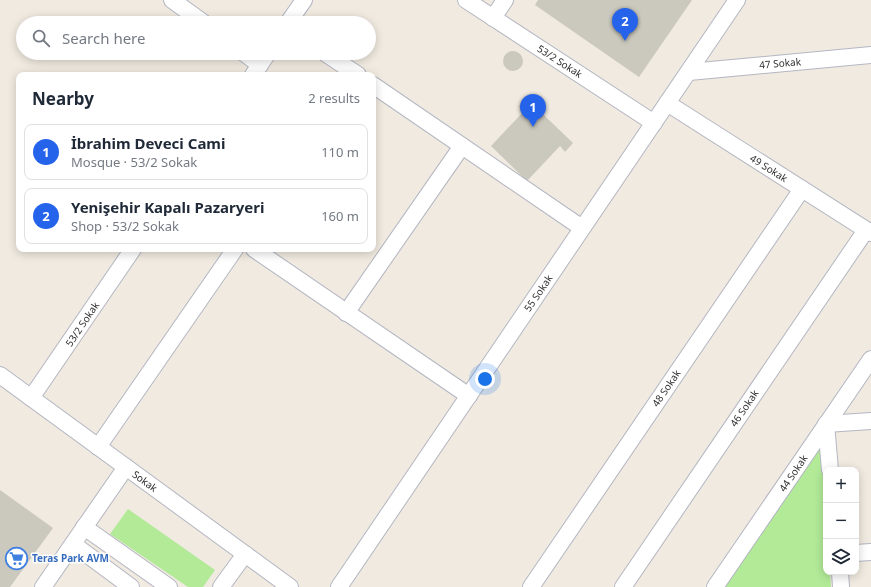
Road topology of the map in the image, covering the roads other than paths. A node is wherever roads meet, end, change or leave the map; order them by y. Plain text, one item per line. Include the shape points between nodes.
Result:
1 (172, 0) edge
2 (304, 0) edge
3 (466, 0) edge
4 (505, 0) edge
5 (737, 0) edge
6 (194, 16) edge
7 (293, 16) edge
8 (493, 18) junction
9 (871, 55) edge
10 (335, 60) edge
11 (352, 72) edge
12 (688, 72) junction
13 (376, 87) edge
14 (667, 103) junction
15 (654, 123) junction
16 (462, 146) junction
17 (802, 189) junction
18 (582, 228) junction
19 (868, 231) edge
20 (131, 252) edge
21 (233, 252) edge
22 (258, 252) edge
23 (346, 312) junction
24 (871, 359) edge
25 (0, 375) edge
26 (468, 396) junction
27 (31, 398) junction
28 (871, 421) edge
29 (826, 424) junction
30 (98, 447) junction
31 (126, 467) junction
32 (830, 467) edge
33 (84, 527) junction
34 (73, 544) junction
35 (871, 552) edge
36 (859, 553) edge
37 (245, 554) junction
38 (840, 575) edge
39 (43, 587) edge
40 (131, 587) edge
41 (169, 587) edge
42 (221, 587) edge
43 (290, 587) edge
44 (339, 587) edge
45 (531, 587) edge
46 (623, 587) edge
47 (714, 587) edge
48 (841, 587) edge

1 - 6 street
2 - 7 street
3 - 8 street, 53/2 Sokak
4 - 8 street
5 - 12 street, 55 Sokak
8 - 15 street, 53/2 Sokak
9 - 12 street, 47 Sokak
10 - 11 street
12 - 14 street, 55 Sokak
13 - 16 street
14 - 15 street, 55 Sokak
14 - 17 street, 49 Sokak
15 - 18 street, 55 Sokak
16 - 18 street
16 - 23 street
17 - 19 street, 49 Sokak
17 - 45 street, 48 Sokak
18 - 26 street, 55 Sokak
19 - 46 street, 46 Sokak
20 - 27 street, 53/2 Sokak
21 - 30 street
22 - 23 street
23 - 26 street
24 - 29 street, 44 Sokak
25 - 27 street, Sokak
26 - 44 street, 55 Sokak
27 - 30 street, Sokak
28 - 29 street
29 - 32 street
29 - 47 street, 44 Sokak
30 - 31 street, Sokak
31 - 33 street
31 - 37 street, Sokak
33 - 34 street
33 - 41 street
34 - 39 street
34 - 40 street
35 - 36 street
37 - 42 street
37 - 43 street, Sokak
38 - 48 street

